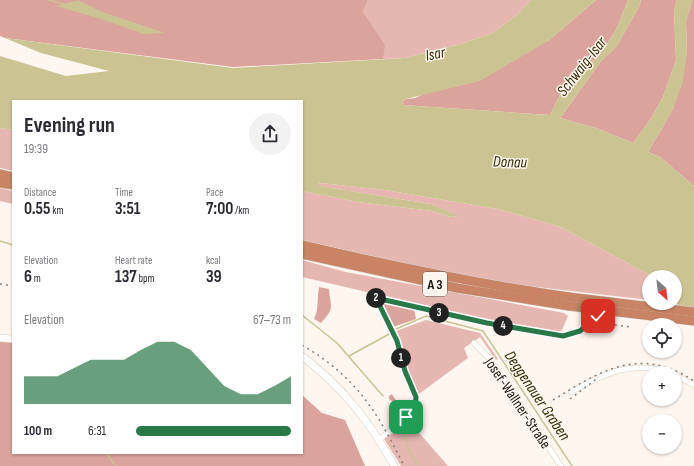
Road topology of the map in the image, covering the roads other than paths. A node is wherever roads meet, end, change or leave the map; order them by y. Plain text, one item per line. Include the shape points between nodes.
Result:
1 (0, 174) edge
2 (12, 176) edge
3 (0, 183) edge
4 (12, 185) edge
5 (303, 245) edge
6 (303, 254) edge
7 (610, 298) dead end
8 (569, 301) junction
9 (694, 312) edge
10 (694, 321) edge
11 (0, 338) edge
12 (12, 339) edge
13 (474, 343) dead end
14 (303, 357) edge
15 (642, 368) edge
16 (682, 379) edge
17 (694, 385) edge
18 (571, 392) dead end
19 (379, 440) junction
20 (394, 466) edge
21 (561, 466) edge

1 - 2 highway
3 - 4 highway
5 - 8 highway, A 3
6 - 8 highway, A 3 via 457,288
7 - 19 street via 589,324 580,331 563,336 487,323 376,298 397,341 405,371 416,397 415,409
8 - 9 highway, A 3, bridge
8 - 10 highway, A 3, bridge
11 - 12 main road
13 - 21 street, Josef-Wallner-Straße via 489,358
14 - 19 main road via 339,388 360,412
15 - 18 street via 602,374
16 - 17 street
19 - 20 main road

